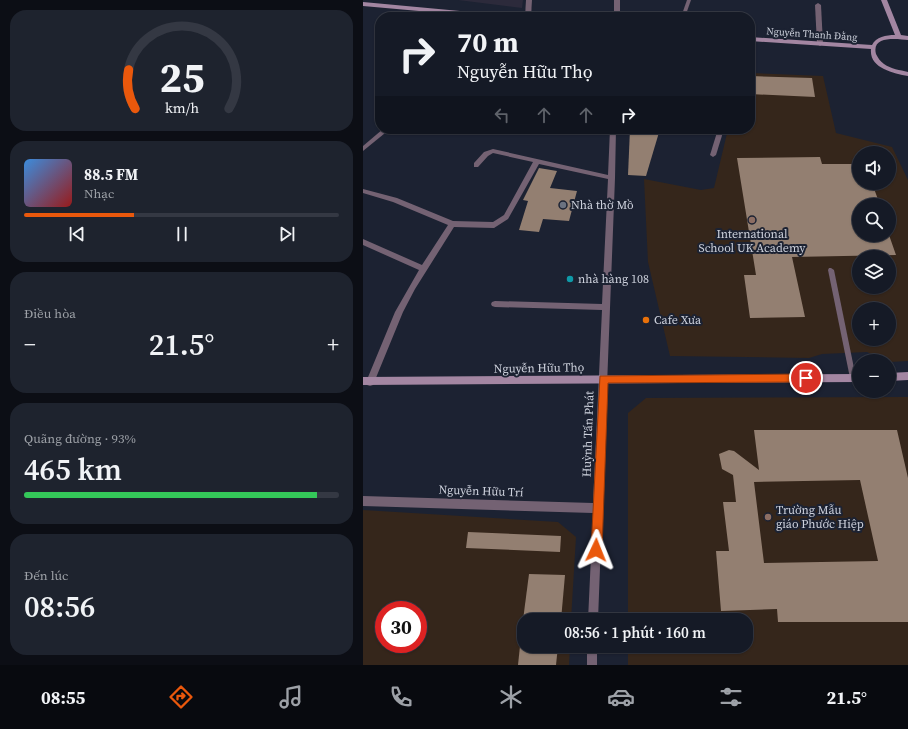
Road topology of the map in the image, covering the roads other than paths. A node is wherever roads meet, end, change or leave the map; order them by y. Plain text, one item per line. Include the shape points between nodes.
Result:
1 (529, 0) edge
2 (617, 0) edge
3 (689, 0) edge
4 (884, 0) edge
5 (363, 4) edge
6 (818, 5) dead end
7 (439, 12) edge
8 (528, 12) edge
9 (617, 12) edge
10 (685, 12) edge
11 (898, 36) junction
12 (908, 38) edge
13 (755, 39) edge
14 (820, 44) junction
15 (872, 47) junction
16 (908, 74) edge
17 (381, 134) edge
18 (613, 134) edge
19 (719, 134) edge
20 (363, 149) edge
21 (713, 155) dead end
22 (537, 162) junction
23 (476, 165) dead end
24 (611, 178) junction
25 (363, 191) edge
26 (452, 224) junction
27 (363, 242) edge
28 (424, 269) junction
29 (831, 270) dead end
30 (495, 304) dead end
31 (606, 307) junction
32 (852, 361) edge
33 (908, 376) edge
34 (896, 377) edge
35 (852, 378) edge
36 (603, 379) junction
37 (366, 381) edge
38 (363, 501) edge
39 (598, 508) junction
40 (593, 613) edge
41 (592, 653) edge
42 (592, 665) edge

1 - 8 street
2 - 9 street
3 - 10 lane
4 - 11 street
5 - 7 street
6 - 14 street
11 - 12 street
11 - 15 street via 882,38
13 - 14 street, Nguyễn Thanh Đằng
14 - 15 street, Nguyễn Thanh Đằng
15 - 16 street via 872,54 881,64 894,71
17 - 20 street
18 - 24 street, Huỳnh Tấn Phát
19 - 21 street
22 - 23 street via 493,151 486,154
22 - 24 street
22 - 26 street via 507,216 501,222 483,225
24 - 31 street, Huỳnh Tấn Phát
25 - 26 street via 395,200
26 - 28 street
27 - 28 street
28 - 37 street via 399,312
29 - 32 lane
30 - 31 street
31 - 36 street, Huỳnh Tấn Phát
33 - 34 street
35 - 36 street, Nguyễn Hữu Thọ
36 - 37 street, Nguyễn Hữu Thọ
36 - 39 street, Huỳnh Tấn Phát
38 - 39 street, Nguyễn Hữu Trí
39 - 40 street, Huỳnh Tấn Phát
41 - 42 street

